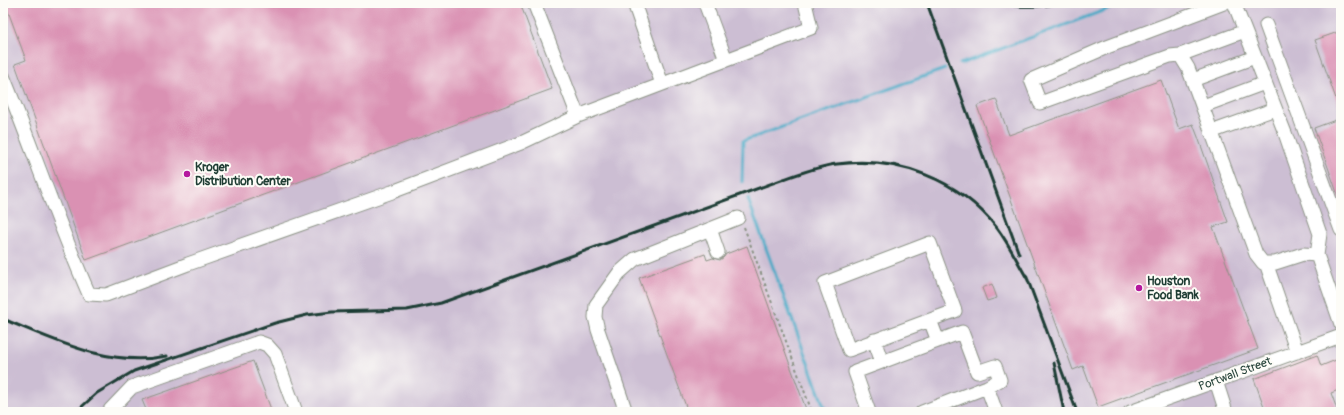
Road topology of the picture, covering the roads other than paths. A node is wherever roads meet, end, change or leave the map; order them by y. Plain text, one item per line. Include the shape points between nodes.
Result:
1 (534, 3) edge
2 (634, 3) edge
3 (705, 3) edge
4 (804, 3) edge
5 (1224, 3) edge
6 (1234, 3) edge
7 (1266, 25) dead end
8 (1245, 31) junction
9 (1180, 55) junction
10 (1255, 57) junction
11 (726, 60) junction
12 (3, 76) edge
13 (1192, 80) junction
14 (1265, 83) junction
15 (662, 84) junction
16 (1203, 106) junction
17 (1275, 109) junction
18 (578, 116) junction
19 (1211, 132) junction
20 (1337, 210) edge
21 (738, 218) road end
22 (710, 229) junction
23 (1341, 230) edge
24 (718, 252) dead end
25 (1317, 255) junction
26 (1266, 262) junction
27 (930, 320) junction
28 (1341, 324) edge
29 (1341, 336) edge
30 (874, 340) junction
31 (938, 341) junction
32 (1297, 352) junction
33 (882, 362) junction
34 (1216, 381) junction
35 (987, 387) junction
36 (110, 412) edge
37 (296, 412) edge
38 (626, 412) edge
39 (869, 412) edge
40 (922, 412) edge
41 (996, 412) edge
42 (1130, 412) edge
43 (1226, 412) edge

1 - 18 street
2 - 15 street
3 - 11 street
4 - 11 street via 810,28
5 - 9 street via 1107,47 1031,80 1040,103 1170,56
6 - 8 street
7 - 20 street
8 - 9 street
8 - 10 street
9 - 13 street
10 - 13 street
10 - 14 street
11 - 15 street
12 - 18 street via 89,294 106,295 392,192 521,143
13 - 16 street
14 - 16 street
14 - 17 street
15 - 18 street
16 - 19 street
17 - 19 street
17 - 25 street via 1320,234
19 - 26 street via 1256,254
20 - 23 street
21 - 22 street
22 - 24 street
22 - 38 street via 635,259 619,272 596,304 598,330
25 - 26 street via 1303,254 1275,263
25 - 28 street
26 - 32 street
27 - 30 street
27 - 30 street via 955,310 930,244 825,283 848,350
27 - 31 street
29 - 32 street, Portwall Street
30 - 33 street
31 - 33 street
31 - 35 street via 962,332 977,372 995,366 1000,380
32 - 34 street, Portwall Street
33 - 39 street via 855,372
34 - 42 street, Portwall Street
34 - 43 street
35 - 40 street
35 - 41 street
36 - 37 street via 132,387 259,342 267,345 275,354

